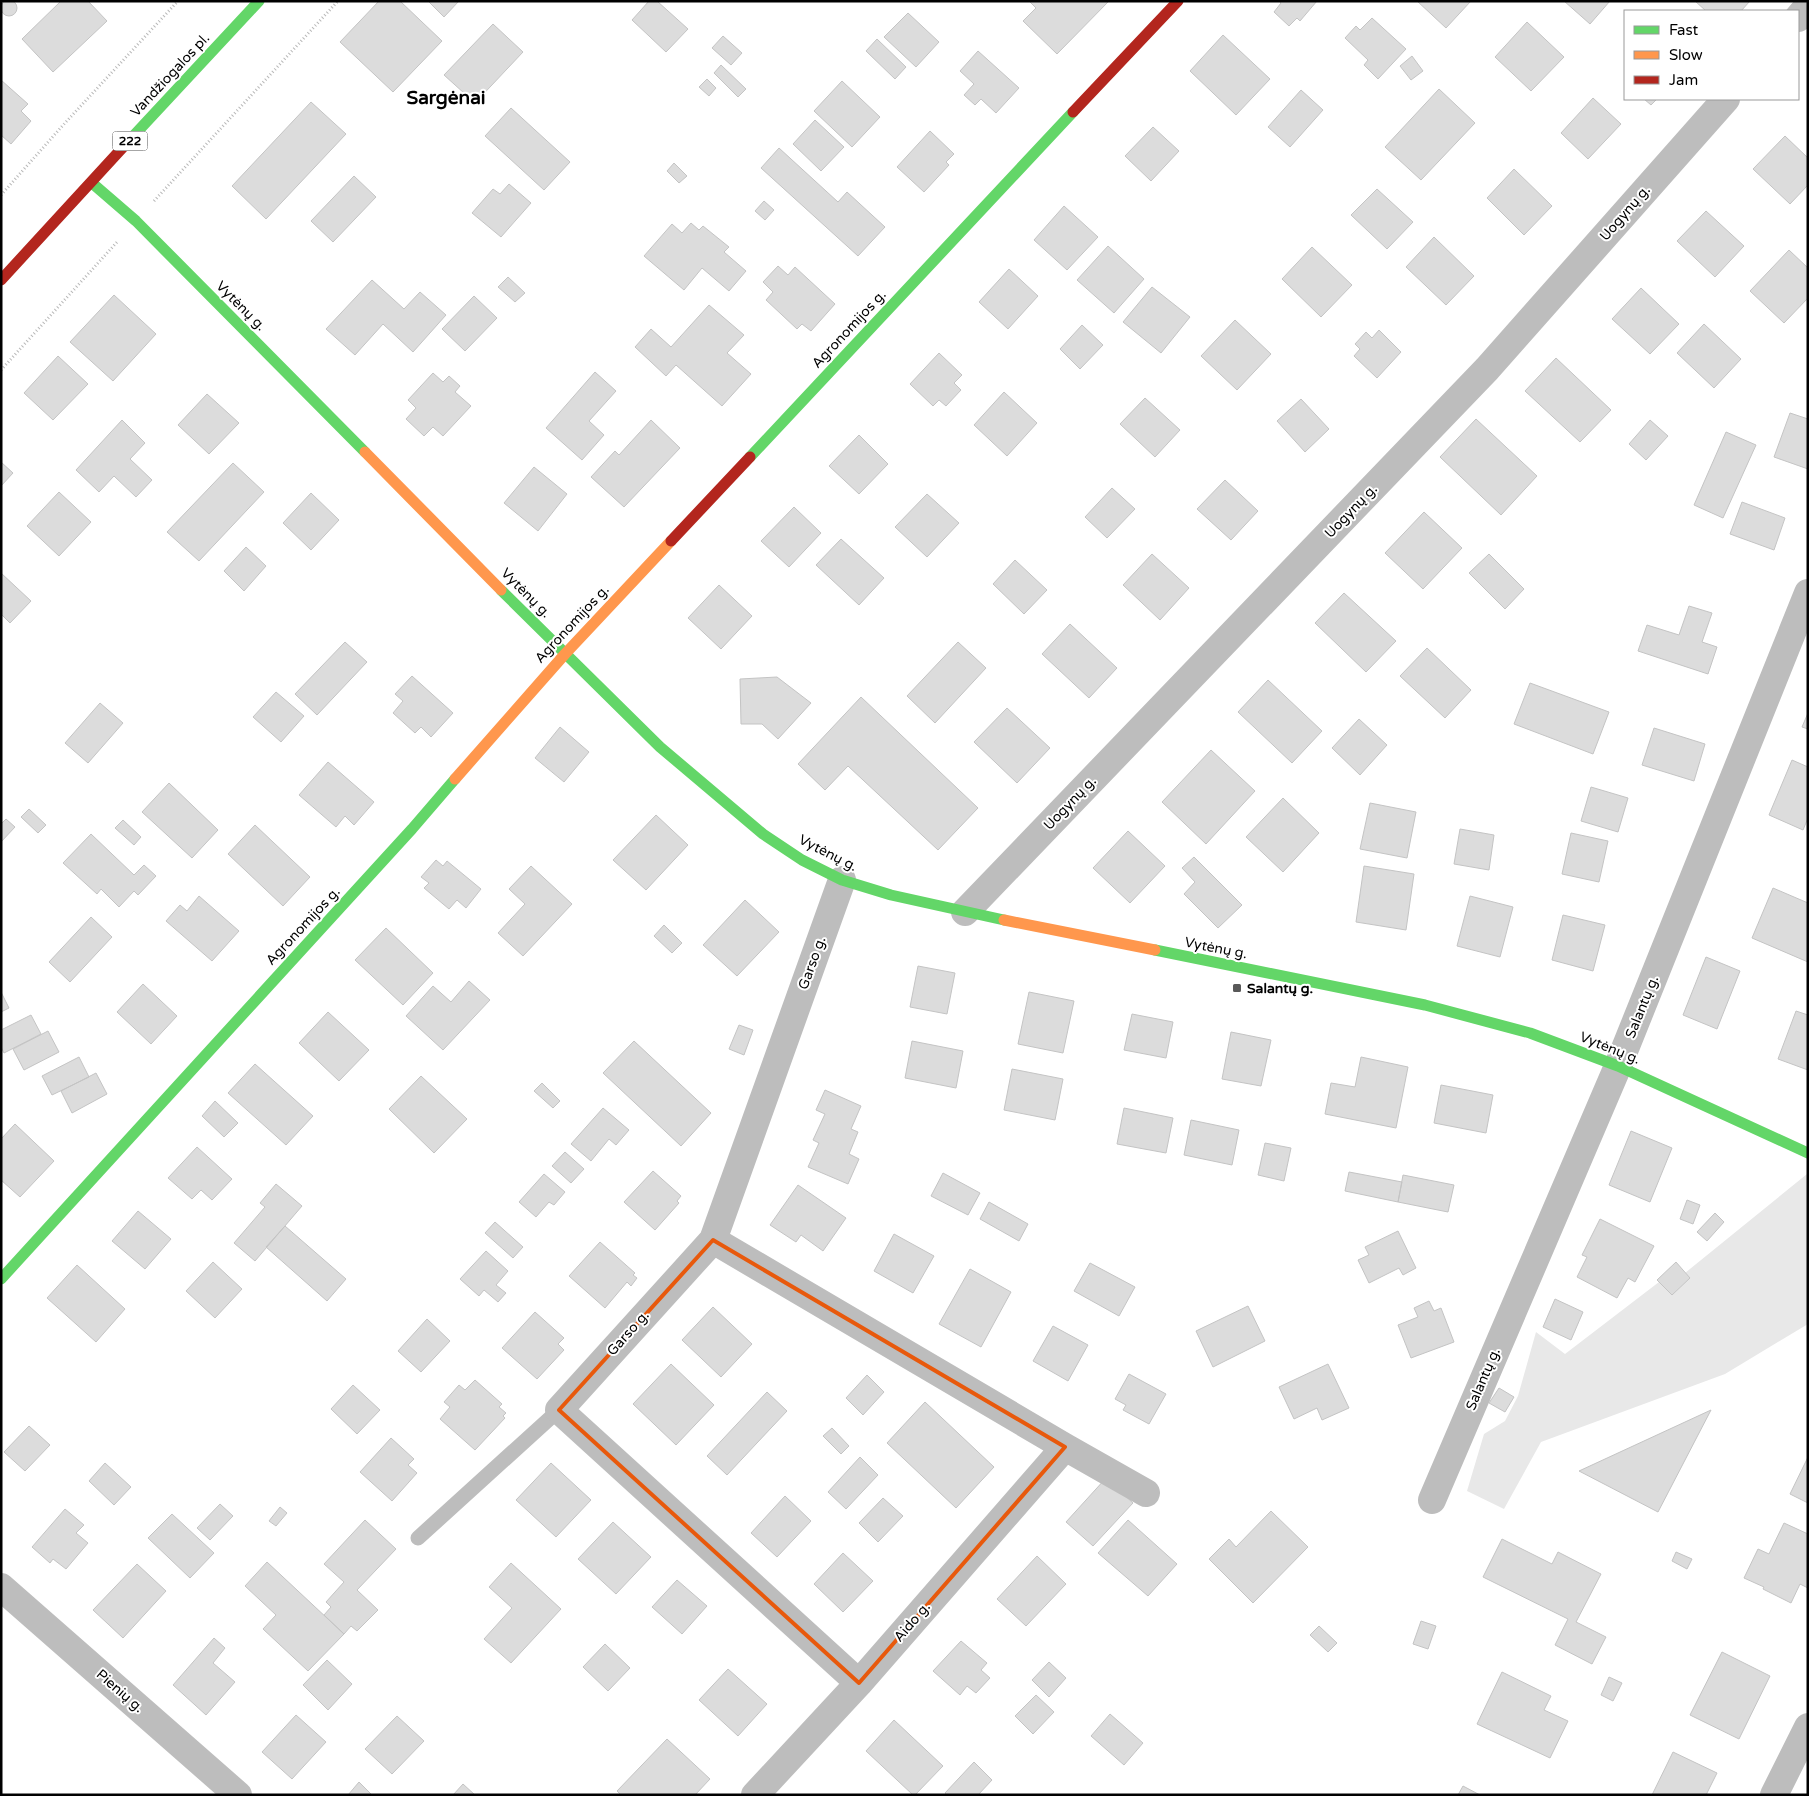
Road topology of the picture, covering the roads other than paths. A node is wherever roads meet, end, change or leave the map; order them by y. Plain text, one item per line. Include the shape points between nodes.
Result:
1 (259, 1) edge
2 (1178, 1) edge
3 (1808, 6) edge
4 (1799, 17) edge
5 (1725, 100) edge
6 (92, 183) junction
7 (1, 280) edge
8 (1808, 593) edge
9 (565, 654) junction
10 (842, 880) junction
11 (965, 912) junction
12 (1618, 1066) junction
13 (1808, 1153) edge
14 (713, 1240) junction
15 (1, 1279) edge
16 (559, 1410) junction
17 (1065, 1447) junction
18 (1146, 1492) dead end
19 (1432, 1500) dead end
20 (418, 1538) dead end
21 (1, 1587) edge
22 (859, 1683) junction
23 (1808, 1727) edge
24 (238, 1795) edge
25 (755, 1795) edge
26 (1774, 1795) edge

1 - 6 main road, Vandžiogalos pl. / 222
2 - 9 main road, Agronomijos g.
3 - 4 street
5 - 11 street, Uogynų g. via 1487,370
6 - 7 main road, Vandžiogalos pl. / 222
6 - 9 main road, Vytėnų g. via 136,221
8 - 12 street, Salantų g.
9 - 10 main road, Vytėnų g. via 660,747 762,834 802,860
9 - 15 main road, Agronomijos g. via 412,829
10 - 11 main road, Vytėnų g.
10 - 14 street, Garso g.
11 - 12 main road, Vytėnų g. via 1426,1006 1530,1033
12 - 13 main road, Vytėnų g.
12 - 19 street, Salantų g.
14 - 16 street, Garso g.
14 - 17 street
16 - 20 lane
16 - 22 street
17 - 18 street
17 - 22 street, Aido g.
21 - 24 street, Pienių g.
22 - 25 street, Aido g.
23 - 26 street

